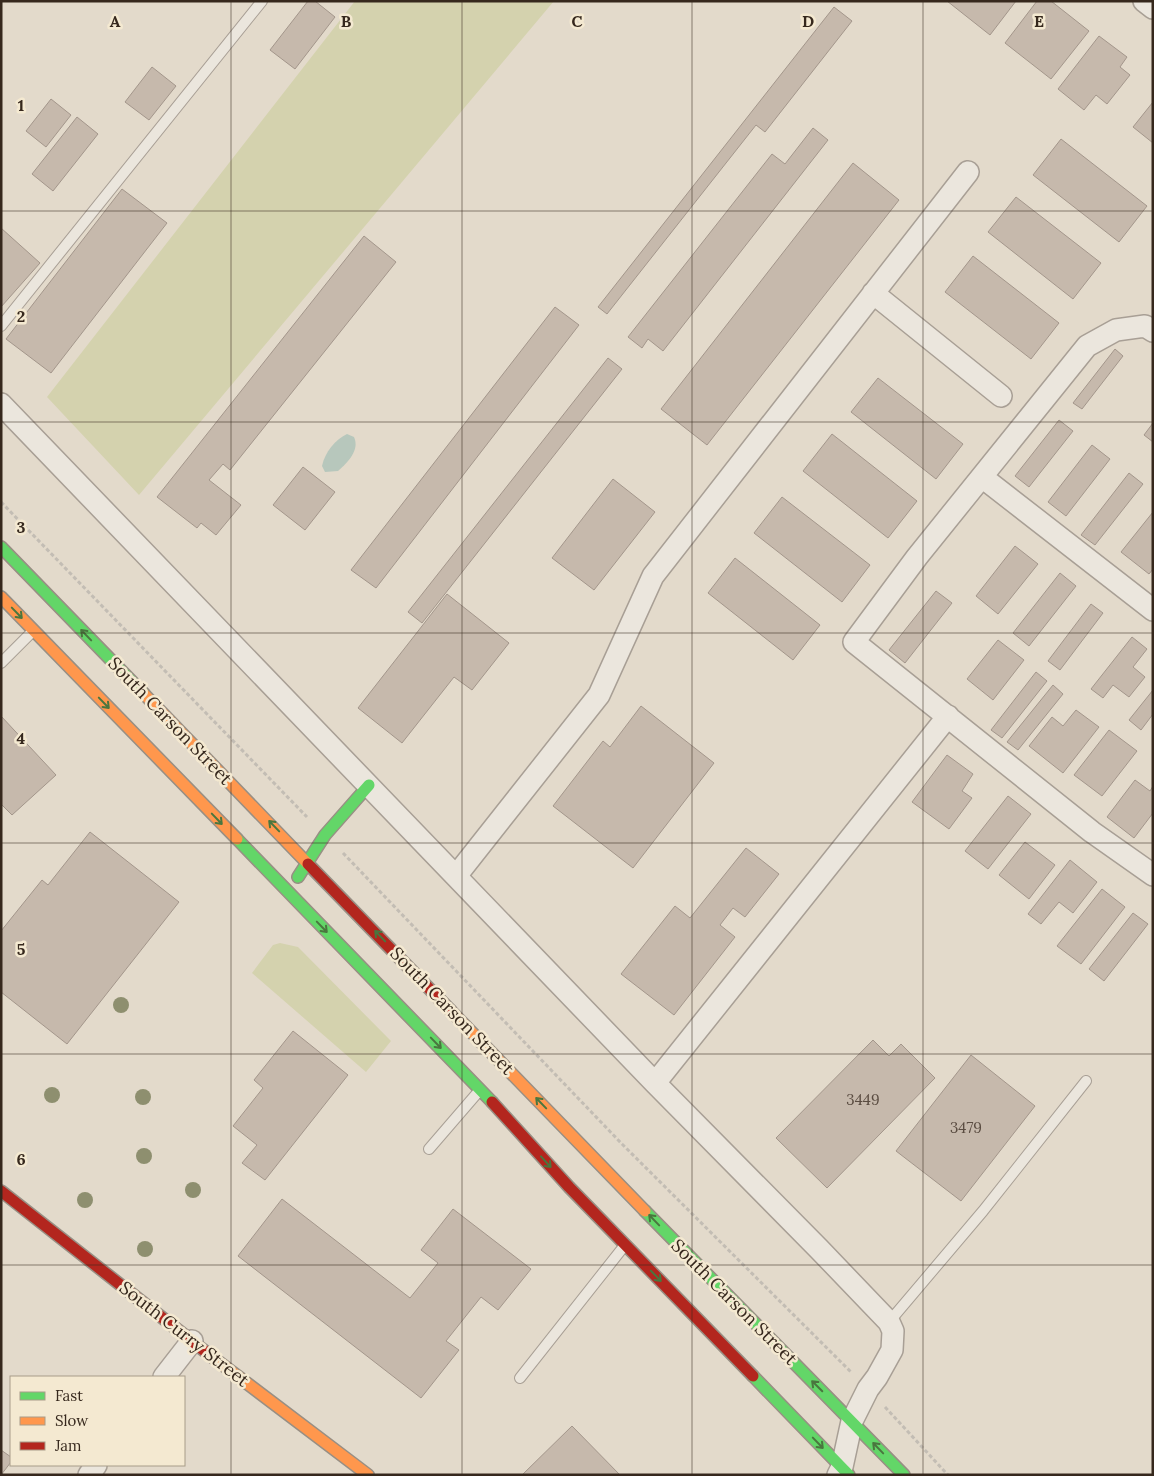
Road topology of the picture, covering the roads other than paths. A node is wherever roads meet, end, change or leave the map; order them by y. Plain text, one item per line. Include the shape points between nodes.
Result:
1 (262, 1) edge
2 (1144, 1) edge
3 (1153, 8) edge
4 (968, 172) dead end
5 (873, 293) junction
6 (1, 326) edge
7 (1153, 331) edge
8 (1001, 396) dead end
9 (1, 404) edge
10 (982, 477) junction
11 (1, 547) edge
12 (1, 597) edge
13 (1153, 610) edge
14 (34, 630) junction
15 (1, 663) edge
16 (948, 716) junction
17 (369, 785) junction
18 (308, 861) junction
19 (1153, 875) edge
20 (456, 876) junction
21 (288, 892) junction
22 (1086, 1081) dead end
23 (655, 1083) junction
24 (480, 1089) junction
25 (429, 1149) dead end
26 (1, 1192) edge
27 (625, 1245) junction
28 (889, 1322) junction
29 (192, 1341) junction
30 (165, 1376) edge
31 (520, 1378) dead end
32 (852, 1421) junction
33 (843, 1472) edge
34 (368, 1475) edge
35 (904, 1475) edge

1 - 6 lane
2 - 3 street
4 - 5 street
5 - 8 street
5 - 20 street via 653,576 599,695
7 - 10 street via 1145,326 1116,330 1087,346
9 - 17 street
10 - 13 street
10 - 16 street via 854,642
18 -> 11 main road, South Carson Street
12 -> 14 main road, South Carson Street
14 - 15 lane
14 -> 21 main road, South Carson Street
16 - 19 street via 1092,832
16 - 23 street
17 - 18 main road via 333,825
17 - 20 street
18 - 21 main road
32 -> 18 main road, South Carson Street
20 - 23 street
21 -> 24 main road, South Carson Street
22 - 28 lane via 983,1211
23 - 28 street
24 - 25 lane
24 -> 27 main road, South Carson Street
26 - 29 main road, South Curry Street
27 - 31 lane
27 -> 33 main road, South Carson Street
28 - 32 street via 893,1331 892,1350
29 - 30 street
29 - 34 main road, South Curry Street
32 - 33 street
35 -> 32 main road, South Carson Street

